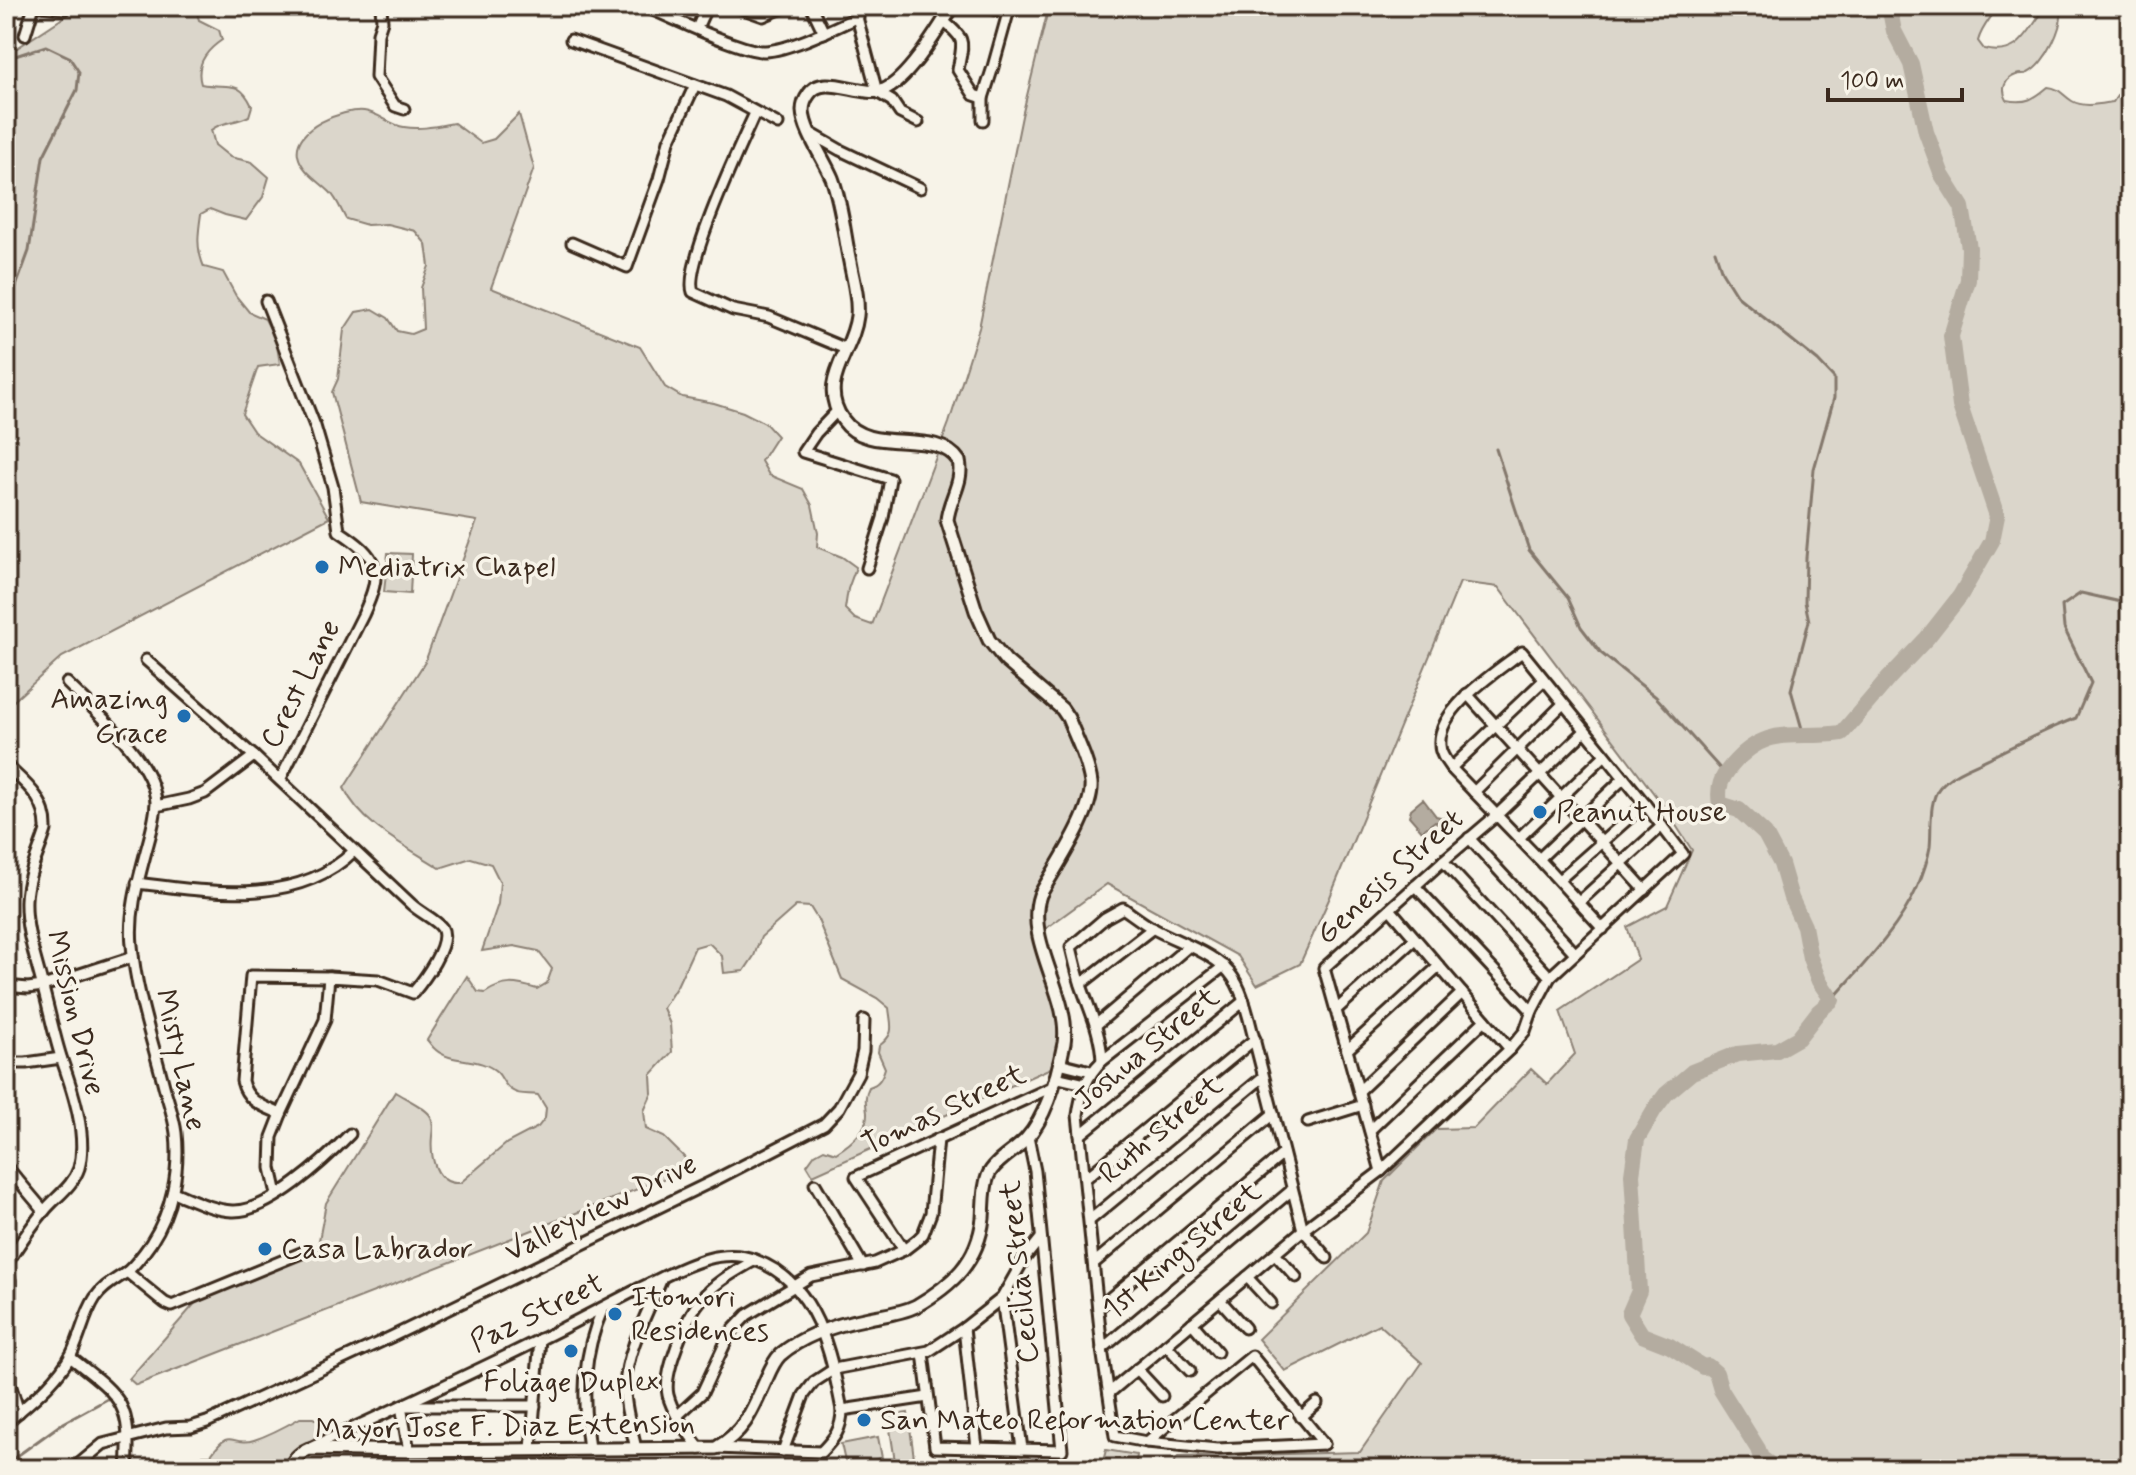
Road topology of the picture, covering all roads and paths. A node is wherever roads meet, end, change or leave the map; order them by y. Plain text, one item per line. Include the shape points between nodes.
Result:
1 (34, 6) edge
2 (41, 6) edge
3 (68, 6) edge
4 (381, 6) edge
5 (644, 6) edge
6 (707, 6) edge
7 (735, 6) edge
8 (787, 6) edge
9 (811, 6) edge
10 (854, 6) edge
11 (953, 6) edge
12 (984, 6) edge
13 (1009, 10) edge
14 (667, 11) edge
15 (858, 17) junction
16 (943, 21) junction
17 (697, 28) junction
18 (824, 33) junction
19 (25, 35) dead end
20 (571, 40) dead end
21 (695, 85) junction
22 (877, 92) junction
23 (983, 98) junction
24 (404, 109) dead end
25 (755, 113) junction
26 (983, 120) dead end
27 (918, 122) dead end
28 (778, 124) dead end
29 (812, 134) junction
30 (920, 188) dead end
31 (572, 243) dead end
32 (266, 301) dead end
33 (846, 349) junction
34 (837, 411) junction
35 (867, 568) dead end
36 (146, 660) dead end
37 (1544, 680) junction
38 (67, 683) dead end
39 (1467, 694) junction
40 (1563, 704) junction
41 (1496, 726) junction
42 (1585, 731) junction
43 (1517, 749) junction
44 (1605, 755) junction
45 (254, 756) junction
46 (6, 765) edge
47 (1451, 768) junction
48 (1539, 774) junction
49 (1624, 778) junction
50 (280, 780) junction
51 (1474, 792) junction
52 (1561, 797) junction
53 (1645, 804) junction
54 (156, 806) junction
55 (1497, 815) junction
56 (1581, 819) junction
57 (1662, 826) junction
58 (1469, 838) junction
59 (1519, 838) junction
60 (1602, 842) junction
61 (354, 851) junction
62 (1539, 859) junction
63 (1443, 861) junction
64 (1621, 863) junction
65 (1559, 880) junction
66 (137, 883) junction
67 (1415, 886) junction
68 (1645, 890) junction
69 (1579, 902) junction
70 (1390, 909) junction
71 (1153, 928) junction
72 (1603, 929) junction
73 (1415, 939) junction
74 (1189, 946) junction
75 (1575, 953) junction
76 (133, 957) junction
77 (1224, 966) junction
78 (1439, 966) junction
79 (329, 977) junction
80 (1550, 977) junction
81 (1081, 984) junction
82 (6, 986) edge
83 (43, 986) junction
84 (1462, 993) junction
85 (1244, 1001) junction
86 (1336, 1010) junction
87 (1532, 1011) junction
88 (864, 1020) dead end
89 (1485, 1020) junction
90 (1097, 1024) junction
91 (1255, 1039) junction
92 (1510, 1049) junction
93 (1347, 1050) junction
94 (61, 1058) junction
95 (1102, 1061) junction
96 (6, 1063) edge
97 (1059, 1063) junction
98 (1091, 1071) junction
99 (1263, 1077) junction
100 (1054, 1082) junction
101 (1085, 1084) junction
102 (1359, 1091) junction
103 (1363, 1105) junction
104 (281, 1114) junction
105 (1273, 1114) junction
106 (1308, 1122) dead end
107 (1370, 1130) junction
108 (350, 1134) dead end
109 (1080, 1135) junction
110 (1028, 1137) junction
111 (938, 1139) junction
112 (1283, 1154) junction
113 (6, 1166) edge
114 (1381, 1171) junction
115 (1086, 1178) junction
116 (815, 1184) dead end
117 (1292, 1190) junction
118 (173, 1192) junction
119 (277, 1194) junction
120 (44, 1211) junction
121 (1090, 1220) junction
122 (1303, 1230) junction
123 (1041, 1238) junction
124 (904, 1250) junction
125 (306, 1251) dead end
126 (1275, 1254) junction
127 (1327, 1258) dead end
128 (755, 1260) junction
129 (1094, 1263) junction
130 (6, 1265) edge
131 (863, 1266) junction
132 (6, 1271) edge
133 (127, 1272) junction
134 (1247, 1277) junction
135 (1296, 1277) dead end
136 (662, 1278) junction
137 (793, 1286) junction
138 (1002, 1298) junction
139 (1220, 1300) junction
140 (1271, 1303) dead end
141 (603, 1307) junction
142 (1098, 1308) junction
143 (1192, 1323) junction
144 (964, 1328) junction
145 (1245, 1328) dead end
146 (822, 1330) junction
147 (540, 1339) junction
148 (1166, 1345) junction
149 (1102, 1349) junction
150 (1217, 1352) dead end
151 (923, 1353) junction
152 (70, 1357) junction
153 (834, 1369) junction
154 (1137, 1369) junction
155 (1190, 1371) dead end
156 (1109, 1393) junction
157 (1162, 1396) dead end
158 (928, 1397) junction
159 (1317, 1403) dead end
160 (401, 1406) junction
161 (535, 1406) junction
162 (842, 1410) junction
163 (19, 1412) junction
164 (677, 1416) junction
165 (1301, 1417) junction
166 (6, 1423) edge
167 (129, 1439) junction
168 (1147, 1442) junction
169 (716, 1448) junction
170 (977, 1448) junction
171 (309, 1449) junction
172 (531, 1449) junction
173 (589, 1449) junction
174 (636, 1449) junction
175 (700, 1449) junction
176 (1022, 1449) junction
177 (409, 1451) junction
178 (783, 1451) junction
179 (73, 1469) edge
180 (127, 1469) edge
181 (291, 1469) edge

1 - 19 street
2 - 3 street
4 - 24 street via 376,77 395,106
5 - 14 street
6 - 17 street
7 - 8 street via 763,16
9 - 18 street
10 - 15 street
11 - 16 street
12 - 13 street
13 - 23 street
14 - 17 street
15 - 18 street
15 - 22 street
16 - 22 street via 897,82
16 - 23 street via 959,34 958,70 974,95
17 - 18 street via 753,51
20 - 21 street
21 - 25 street
21 - 31 street via 669,141 627,267
22 - 27 street
22 - 29 street via 835,85 813,88 803,109
23 - 26 street
25 - 28 street
25 - 33 street via 698,249 693,292
29 - 30 street
29 - 33 street via 833,180 854,286 857,314
32 - 50 street, Crest Lane via 315,426 339,531 369,555 375,574 363,615
33 - 34 street via 834,377
34 - 35 street via 803,452 890,479
34 - 97 street, Mayor Jose F. Diaz Extension via 849,427 867,437 928,444 956,455 961,473 947,520 976,611 1006,661 1062,709 1088,770 1085,814 1035,908 1065,1027
36 - 45 street
37 - 39 street, Genesis Street via 1522,652
37 - 40 street, Genesis Street
37 - 41 street
38 - 54 street via 139,759
39 - 41 street
39 - 47 street, Genesis Street via 1440,735 1442,755
40 - 42 street, Genesis Street
40 - 43 street
41 - 43 street
41 - 47 street
42 - 44 street, Genesis Street
42 - 48 street
43 - 48 street
43 - 51 street
44 - 49 street, Genesis Street
44 - 52 street
45 - 50 street
45 - 54 street, Crest Lane via 205,793
46 - 83 street, Mission Drive via 36,793 46,822 26,897 32,950
47 - 51 street, Genesis Street
48 - 52 street
48 - 55 street
49 - 53 street, Genesis Street
49 - 56 street
50 - 61 street
51 - 55 street, Genesis Street
52 - 56 street
52 - 59 street
53 - 57 street, Genesis Street
53 - 60 street
54 - 66 street, Misty Lane
55 - 58 street, Genesis Street
55 - 59 street
56 - 60 street
56 - 62 street
57 - 64 street
57 - 68 street, Genesis Street via 1683,854
58 - 63 street, Genesis Street
58 - 75 street
59 - 62 street
60 - 64 street
60 - 65 street
61 - 66 street via 329,871 277,889 223,892
61 - 79 street via 444,934 430,971 413,993 378,980
62 - 65 street
63 - 67 street, Genesis Street
63 - 80 street
64 - 68 street
64 - 69 street
65 - 69 street
66 - 76 street, Misty Lane
67 - 70 street, Genesis Street
67 - 87 street
68 - 72 street, Genesis Street
69 - 72 street
70 - 73 street
70 - 86 street, Genesis Street via 1324,968
71 - 74 street
71 - 81 street
71 - 81 street via 1123,908 1105,918 1071,947
72 - 75 street, Genesis Street
73 - 78 street
73 - 86 street
74 - 77 street
74 - 90 street
75 - 80 street, Genesis Street
76 - 83 street
76 - 118 street, Misty Lane via 176,1131
77 - 85 street
77 - 95 street
78 - 84 street
78 - 93 street
79 - 104 street via 328,1012
79 - 104 street via 251,976 242,1081 254,1103
80 - 87 street, Genesis Street
81 - 90 street
82 - 83 street
83 - 94 street, Mission Drive
84 - 89 street
84 - 102 street
85 - 91 street
85 - 109 street, Joshua Street
86 - 93 street, Genesis Street
87 - 92 street, Genesis Street
88 - 167 street, Valleyview Drive via 861,1064 854,1081 833,1117 813,1130 207,1422
89 - 92 street
89 - 107 street
90 - 95 street
91 - 99 street
91 - 115 street
92 - 114 street, Genesis Street
93 - 102 street, Genesis Street
94 - 96 street
94 - 120 street, Mission Drive via 70,1081 81,1157 74,1180
95 - 98 street
97 - 98 street
97 - 100 street, Mayor Jose F. Diaz Extension
98 - 101 street
99 - 105 street
99 - 121 street, Ruth Street
100 - 101 street
100 - 110 street, Mayor Jose F. Diaz Extension
100 - 111 street, Tomas Street
101 - 109 street
102 - 103 street, Genesis Street
103 - 106 street
103 - 107 street, Genesis Street
104 - 119 street via 271,1153
105 - 112 street
105 - 129 street
107 - 114 street, Genesis Street
108 - 119 street via 326,1160
109 - 115 street
110 - 123 street, Cecilia Street
110 - 146 street, Mayor Jose F. Diaz Extension via 989,1174 981,1231 958,1277 908,1309
111 - 124 street via 931,1213 917,1240
111 - 124 street, Tomas Street via 856,1177
112 - 117 street
112 - 142 street
113 - 120 street
114 - 122 street, Genesis Street
115 - 121 street
116 - 131 street
117 - 122 street
117 - 149 street, 1st King Street
118 - 119 street via 233,1212
118 - 133 street, Misty Lane via 152,1241
120 - 130 street, Mission Drive
121 - 129 street
122 - 126 street, Genesis Street
122 - 127 street
123 - 138 street
123 - 176 street, Cecilia Street via 1062,1450
124 - 131 street
125 - 133 street via 172,1306
126 - 134 street, Genesis Street
126 - 135 street
128 - 136 street, Paz Street via 710,1258
128 - 137 street, Paz Street
128 - 164 street via 718,1284 694,1311 668,1376
129 - 142 street
131 - 137 street via 819,1273
132 - 163 street via 10,1384
133 - 152 street, Misty Lane via 94,1300
134 - 139 street, Genesis Street
134 - 140 street
136 - 141 street, Paz Street
136 - 174 street via 626,1379
137 - 146 street, Paz Street
137 - 164 street via 735,1326 702,1393
138 - 144 street
138 - 176 street
139 - 143 street, Genesis Street
139 - 145 street
141 - 147 street, Paz Street
141 - 173 street via 585,1374
142 - 149 street
143 - 148 street, Genesis Street
143 - 150 street
144 - 151 street
144 - 170 street
146 - 153 street, Paz Street
146 - 169 street, Mayor Jose F. Diaz Extension via 776,1359 742,1428
147 - 160 street, Paz Street
147 - 161 street
148 - 154 street, Genesis Street
148 - 155 street
149 - 156 street
151 - 153 street
151 - 158 street
152 - 163 street, Misty Lane
152 - 167 street via 120,1403
153 - 162 street, Paz Street
153 - 178 street via 807,1390
154 - 156 street, Genesis Street
154 - 157 street
156 - 168 street via 1115,1436
158 - 162 street
158 - 170 street via 935,1447
159 - 165 street
160 - 161 street
160 - 171 street, Paz Street
160 - 177 street
161 - 172 street
162 - 178 street via 837,1434 821,1452
163 - 166 street, Misty Lane
164 - 175 street
165 - 168 street via 1324,1444 1217,1449
165 - 168 street via 1252,1356
167 - 179 street, Valleyview Drive via 100,1446
167 - 180 street
169 - 175 street, Mayor Jose F. Diaz Extension
169 - 178 street
170 - 176 street
171 - 177 street, Mayor Jose F. Diaz Extension
171 - 181 street, Mayor Jose F. Diaz Extension via 298,1455
172 - 173 street, Mayor Jose F. Diaz Extension
172 - 177 street, Mayor Jose F. Diaz Extension
173 - 174 street, Mayor Jose F. Diaz Extension
174 - 175 street, Mayor Jose F. Diaz Extension

